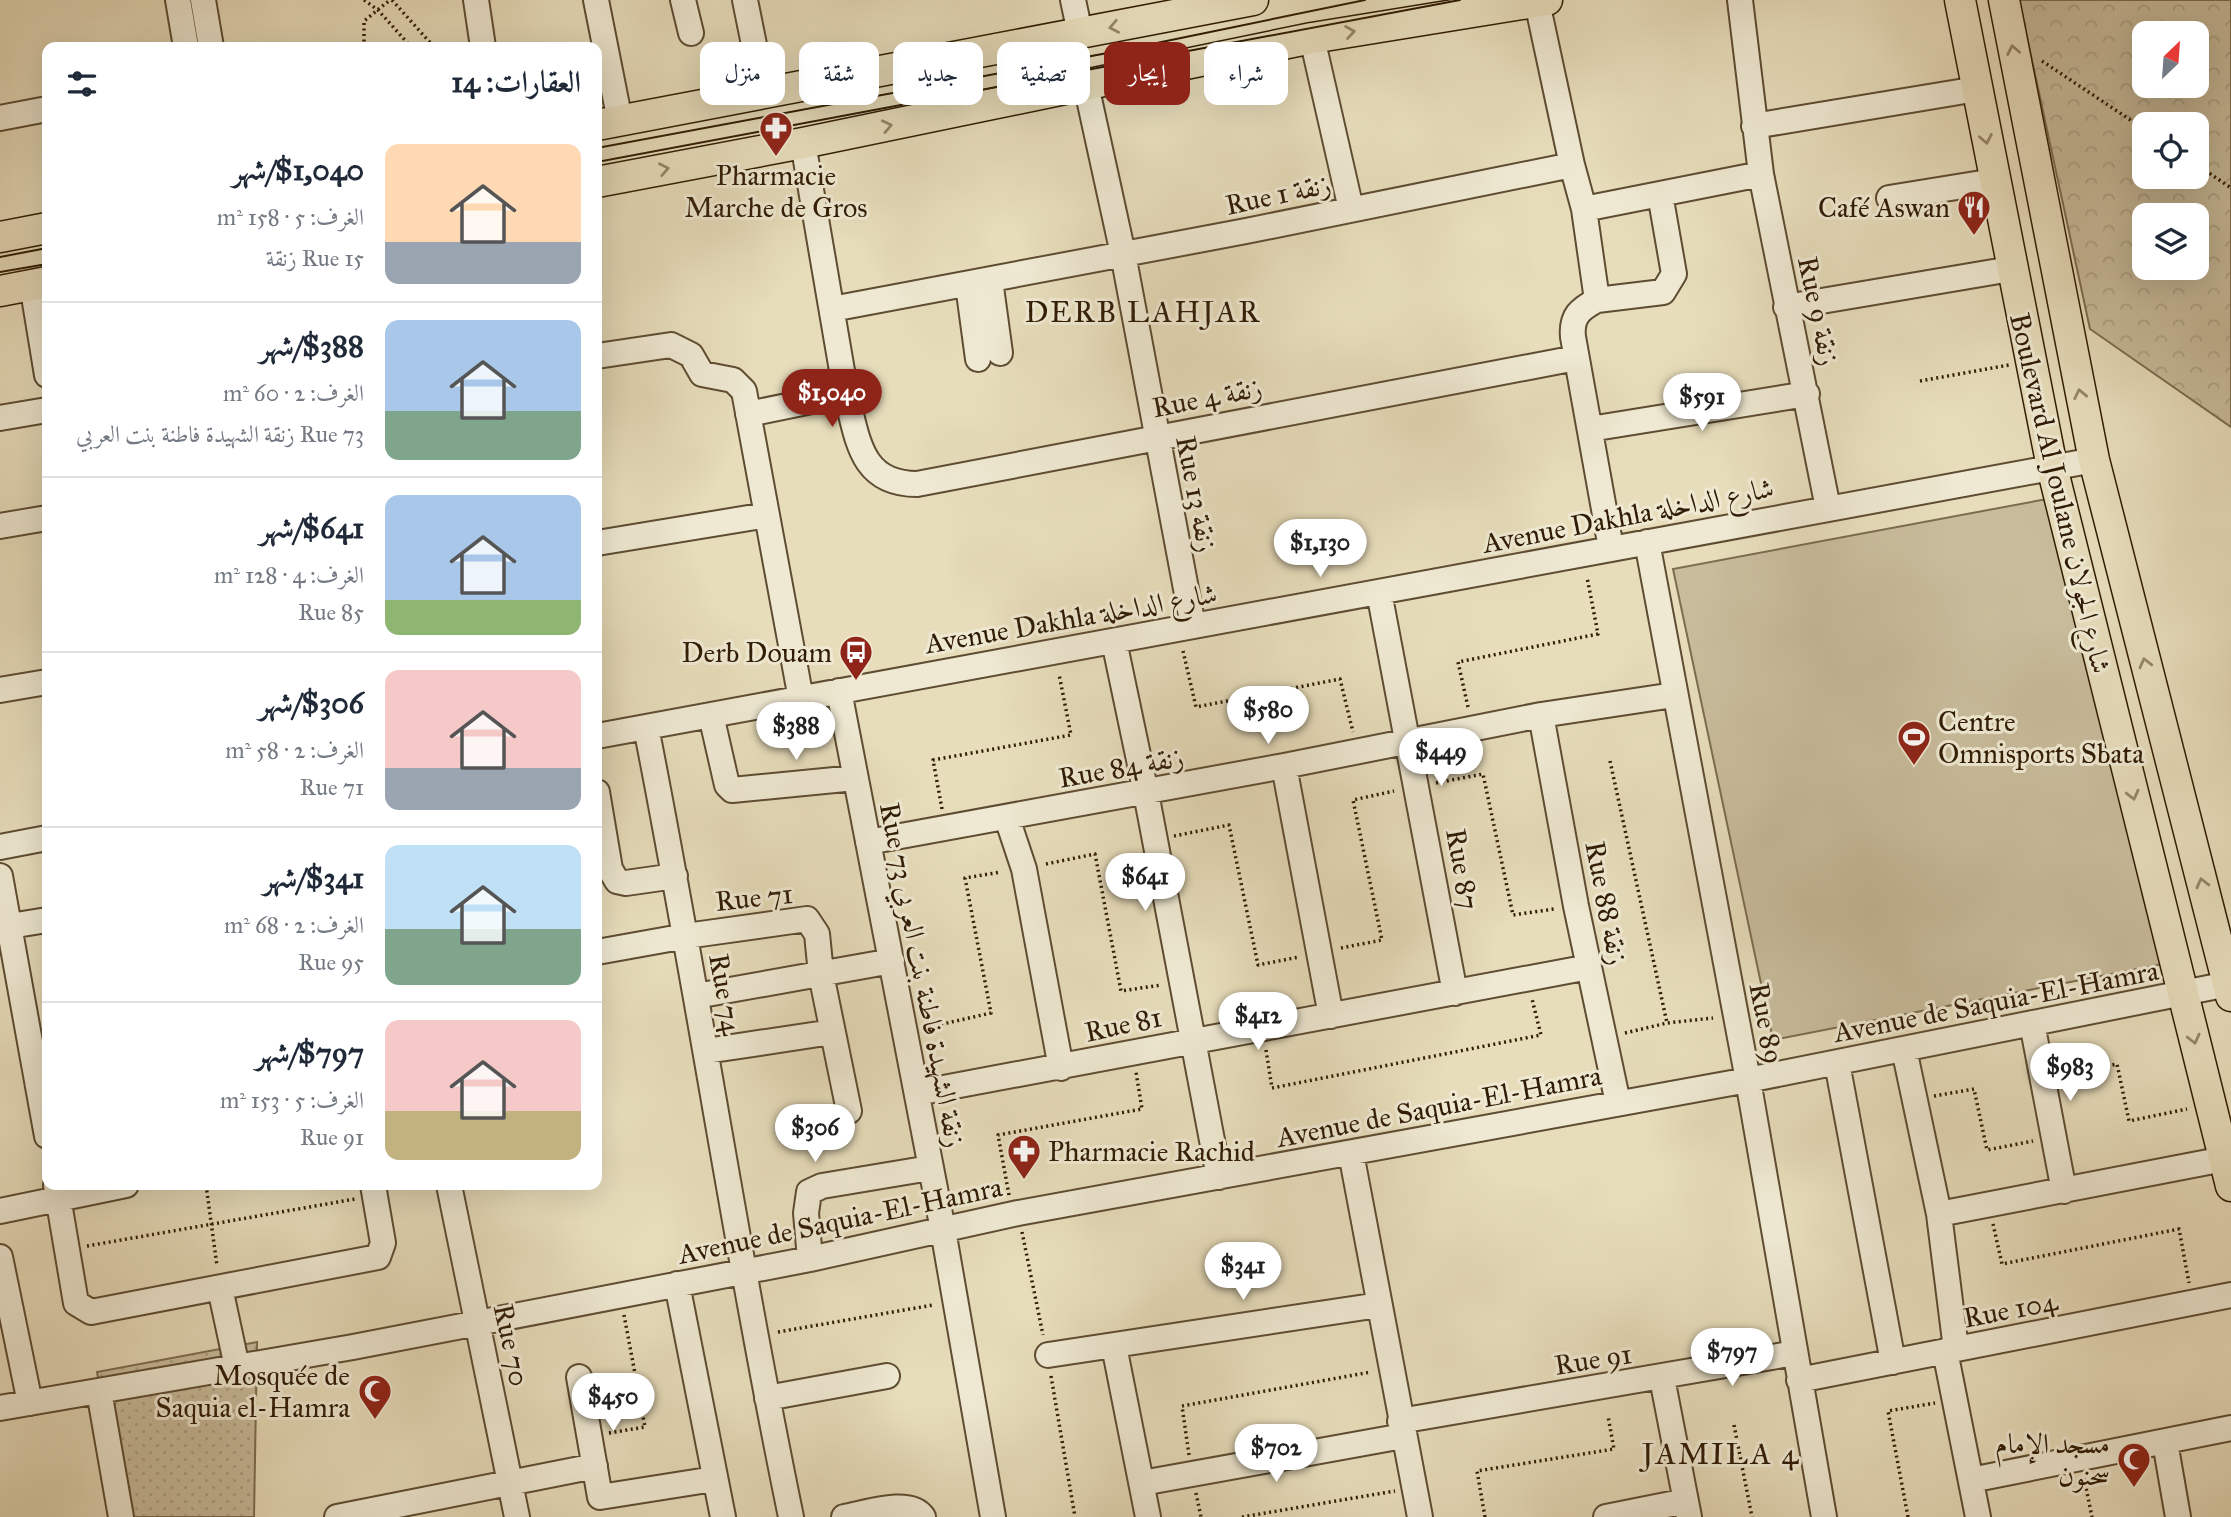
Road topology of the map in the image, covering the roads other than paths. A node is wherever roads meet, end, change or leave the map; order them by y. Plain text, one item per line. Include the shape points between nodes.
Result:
1 (178, 0) edge
2 (203, 0) edge
3 (476, 0) edge
4 (596, 0) edge
5 (683, 0) edge
6 (745, 0) edge
7 (1073, 0) edge
8 (1253, 0) edge
9 (1740, 0) edge
10 (1960, 0) edge
11 (2004, 0) edge
12 (1542, 1) edge
13 (691, 33) dead end
14 (1080, 33) junction
15 (1311, 38) junction
16 (185, 42) edge
17 (210, 42) edge
18 (483, 42) edge
19 (600, 42) edge
20 (753, 42) edge
21 (602, 57) edge
22 (1090, 84) edge
23 (1977, 89) junction
24 (785, 90) edge
25 (1090, 103) edge
26 (997, 104) edge
27 (705, 105) edge
28 (42, 110) edge
29 (0, 118) edge
30 (609, 123) edge
31 (1754, 126) junction
32 (803, 144) junction
33 (1572, 165) junction
34 (1761, 174) junction
35 (602, 181) edge
36 (1994, 181) junction
37 (1660, 194) junction
38 (1889, 198) dead end
39 (1351, 209) junction
40 (1584, 209) junction
41 (42, 229) edge
42 (0, 237) edge
43 (1123, 254) junction
44 (2011, 269) junction
45 (979, 282) junction
46 (40, 283) edge
47 (0, 290) edge
48 (1597, 300) junction
49 (1786, 307) junction
50 (42, 309) edge
51 (832, 309) junction
52 (602, 355) edge
53 (989, 356) dead end
54 (1576, 358) junction
55 (846, 394) junction
56 (1807, 394) junction
57 (42, 411) edge
58 (748, 414) junction
59 (0, 418) edge
60 (1590, 429) junction
61 (1155, 436) junction
62 (2094, 460) junction
63 (2052, 467) junction
64 (1828, 508) junction
65 (767, 515) junction
66 (42, 519) edge
67 (0, 526) edge
68 (602, 542) edge
69 (1647, 542) junction
70 (1611, 548) junction
71 (1379, 592) junction
72 (2130, 606) junction
73 (2087, 615) junction
74 (1186, 627) junction
75 (1114, 640) junction
76 (42, 683) edge
77 (0, 690) edge
78 (839, 691) junction
79 (1674, 695) junction
80 (801, 699) junction
81 (711, 715) junction
82 (1541, 715) junction
83 (646, 727) junction
84 (602, 735) edge
85 (1408, 741) junction
86 (1284, 766) junction
87 (855, 778) junction
88 (1146, 793) junction
89 (1007, 818) junction
90 (602, 822) edge
91 (42, 839) edge
92 (869, 842) junction
93 (0, 847) edge
94 (0, 876) edge
95 (676, 876) junction
96 (42, 921) edge
97 (10, 926) junction
98 (686, 936) junction
99 (602, 951) edge
100 (892, 961) junction
101 (1589, 967) junction
102 (821, 974) junction
103 (9, 982) edge
104 (2230, 990) edge
105 (1455, 993) junction
106 (2183, 994) junction
107 (696, 996) junction
108 (1331, 1016) junction
109 (2032, 1023) junction
110 (832, 1032) junction
111 (1193, 1041) junction
112 (1904, 1049) junction
113 (706, 1051) junction
114 (1837, 1063) junction
115 (1061, 1068) junction
116 (1748, 1080) junction
117 (917, 1093) junction
118 (1618, 1102) junction
119 (849, 1111) dead end
120 (42, 1116) edge
121 (1351, 1153) junction
122 (930, 1168) junction
123 (2227, 1173) edge
124 (1219, 1177) junction
125 (374, 1190) edge
126 (450, 1190) edge
127 (57, 1191) edge
128 (2064, 1191) junction
129 (0, 1211) edge
130 (1938, 1214) junction
131 (943, 1230) junction
132 (0, 1257) edge
133 (810, 1259) junction
134 (743, 1272) junction
135 (677, 1284) junction
136 (220, 1288) junction
137 (2231, 1295) edge
138 (1379, 1305) junction
139 (476, 1323) junction
140 (8, 1340) edge
141 (1114, 1346) junction
142 (1951, 1350) junction
143 (1795, 1353) junction
144 (1048, 1355) dead end
145 (1893, 1362) junction
146 (237, 1367) junction
147 (887, 1376) dead end
148 (579, 1377) dead end
149 (1662, 1378) junction
150 (1799, 1380) junction
151 (99, 1391) junction
152 (767, 1398) junction
153 (30, 1403) junction
154 (0, 1408) edge
155 (2231, 1427) edge
156 (1401, 1428) junction
157 (2165, 1442) junction
158 (595, 1466) junction
159 (714, 1479) junction
160 (1971, 1480) junction
161 (510, 1482) junction
162 (1142, 1483) junction
163 (1688, 1509) edge
164 (121, 1517) edge
165 (337, 1517) edge
166 (517, 1517) edge
167 (723, 1517) edge
168 (791, 1517) edge
169 (844, 1517) edge
170 (923, 1517) edge
171 (993, 1517) edge
172 (1148, 1517) edge
173 (1420, 1517) edge
174 (1606, 1517) edge
175 (1824, 1517) edge
176 (1978, 1517) edge
177 (2178, 1517) edge

1 - 16 street
2 - 17 street
3 - 18 street
4 - 19 street
5 - 13 street
6 - 20 street
7 - 14 street
8 -> 14 main road
9 - 31 street, Rue 9 زنقة
10 - 23 main road, Boulevard Al Joulane شارع الجولان
62 -> 11 main road, Boulevard Al Joulane شارع الجولان
15 -> 12 main road
12 - 33 street
14 - 24 main road
15 - 22 main road
15 - 39 street
21 - 30 street
23 - 31 street
23 -> 36 main road, Boulevard Al Joulane شارع الجولان
25 - 43 street, Rue 13 زنقة
32 -> 26 main road
27 - 30 main road
28 - 29 street
31 - 34 street, Rue 9 زنقة
35 -> 32 main road
32 - 51 street
33 - 39 street, Rue 1 زنقة
33 - 40 street
34 - 37 street
34 - 49 street, Rue 9 زنقة
36 - 38 street
36 - 44 main road, Boulevard Al Joulane شارع الجولان
37 - 40 street
37 - 48 street via 1674,274 1671,284 1664,292
39 - 43 street, Rue 1 زنقة
40 - 48 street
41 - 42 main road
43 - 45 street, Rue 1 زنقة
43 - 61 street, Rue 13 زنقة
44 - 49 street
44 - 63 main road, Boulevard Al Joulane شارع الجولان
45 - 51 street, Rue 1 زنقة
45 - 53 street
46 - 47 main road
46 - 50 street
48 - 54 street via 1578,311 1572,325
49 - 56 street, Rue 9 زنقة
51 - 55 street
52 - 58 street via 671,345 683,348 702,374 740,384
54 - 60 street
54 - 61 street, Rue 4 زنقة
55 - 58 street
55 - 61 street, Rue 4 زنقة via 862,452 885,479 900,484
56 - 60 street
56 - 64 street, Rue 9 زنقة
57 - 59 street
58 - 65 street
60 - 70 street
61 - 74 street, Rue 13 زنقة
62 - 63 street, Avenue Dakhla شارع الداخلة
62 - 72 main road, Boulevard Al Joulane شارع الجولان
63 - 64 street, Avenue Dakhla شارع الداخلة
63 - 73 main road, Boulevard Al Joulane شارع الجولان
64 - 69 street, Avenue Dakhla شارع الداخلة
65 - 68 street
65 - 80 street
66 - 67 street
69 - 70 street, Avenue Dakhla شارع الداخلة
69 - 79 street, Rue 89
70 - 71 street, Avenue Dakhla شارع الداخلة
71 - 74 street, Avenue Dakhla شارع الداخلة
71 - 85 street, Rue 87
72 - 73 main road
104 -> 72 main road, Boulevard Al Joulane شارع الجولان
73 -> 106 main road, Boulevard Al Joulane شارع الجولان
74 - 75 street, Avenue Dakhla شارع الداخلة
75 - 78 street, Avenue Dakhla شارع الداخلة
75 - 88 street
76 - 77 street
78 - 80 street, Avenue Dakhla شارع الداخلة
78 - 87 street, Rue 73 زنقة الشهيدة فاطنة بنت العربي
79 - 82 street, Rue 84 زنقة
79 - 116 street, Rue 89
80 - 81 street, Avenue Dakhla شارع الداخلة
81 - 83 street, Avenue Dakhla شارع الداخلة
81 - 87 street via 732,790
82 - 85 street, Rue 84 زنقة
82 - 101 street, Rue 88 زنقة
83 - 84 street, Avenue Dakhla شارع الداخلة
83 - 95 street, Rue 74
85 - 86 street, Rue 84 زنقة
85 - 105 street, Rue 87
86 - 88 street, Rue 84 زنقة
86 - 108 street
87 - 92 street, Rue 73 زنقة الشهيدة فاطنة بنت العربي
88 - 89 street, Rue 84 زنقة
88 - 111 street
89 - 92 street, Rue 84 زنقة
89 - 115 street via 1024,869
90 - 95 street via 610,869 617,881
91 - 93 street
92 - 100 street, Rue 73 زنقة الشهيدة فاطنة بنت العربي
94 - 97 street
95 - 98 street, Rue 74
96 - 97 street
97 - 103 street
98 - 99 street, Rue 71
98 - 102 street, Rue 71 via 807,919 817,934
98 - 107 street, Rue 74
100 - 102 street
100 - 117 street, Rue 73 زنقة الشهيدة فاطنة بنت العربي
101 - 105 street, Rue 81
101 - 118 street, Rue 88 زنقة
102 - 107 street
102 - 110 street, Rue 71
103 - 120 street
104 - 106 street, Avenue de Saquia-El-Hamra
105 - 108 street, Rue 81
106 - 109 street, Avenue de Saquia-El-Hamra
106 -> 123 main road, Boulevard Al Joulane شارع الجولان
107 - 113 street, Rue 74
108 - 111 street, Rue 81
109 - 112 street, Avenue de Saquia-El-Hamra
109 - 128 street
110 - 113 street
110 - 119 street, Rue 71
111 - 115 street, Rue 81
111 - 124 street
112 - 114 street, Avenue de Saquia-El-Hamra
112 - 130 street
113 - 134 street, Rue 74
114 - 116 street, Avenue de Saquia-El-Hamra
114 - 145 street
115 - 117 street, Rue 81
116 - 118 street, Avenue de Saquia-El-Hamra
116 - 143 street, Rue 89
117 - 122 street, Rue 73 زنقة الشهيدة فاطنة بنت العربي
118 - 121 street, Avenue de Saquia-El-Hamra
121 - 124 street, Avenue de Saquia-El-Hamra
121 - 138 street
122 - 131 street, Rue 73 زنقة الشهيدة فاطنة بنت العربي
122 - 133 street via 809,1192
123 - 128 street
124 - 131 street, Avenue de Saquia-El-Hamra
125 - 136 street via 383,1243 378,1257
126 - 139 street, Rue 70
127 - 129 street
127 - 136 street via 76,1303 91,1312
128 - 130 street
130 - 142 street
131 - 133 street, Avenue de Saquia-El-Hamra
131 - 171 street, Rue 73 زنقة الشهيدة فاطنة بنت العربي
132 - 140 street
133 - 134 street, Avenue de Saquia-El-Hamra
134 - 135 street, Avenue de Saquia-El-Hamra
134 - 152 street, Rue 74
135 - 139 street, Avenue de Saquia-El-Hamra
135 - 159 street
136 - 146 street
137 - 142 street, Rue 104
138 - 141 street
138 - 156 street
139 - 146 street, Avenue de Saquia-El-Hamra
139 - 161 street, Rue 70
140 - 153 street
141 - 144 street
141 - 162 street
142 - 145 street, Rue 104
142 - 160 street via 1954,1399
143 - 149 street, Rue 91
143 - 150 street, Rue 89
145 - 150 street, Rue 104
146 - 151 street, Avenue de Saquia-El-Hamra
147 - 152 street
148 - 158 street
149 - 156 street, Rue 91
149 - 163 street
150 - 175 street, Rue 89
151 - 153 street, Avenue de Saquia-El-Hamra
151 - 164 street
152 - 168 street, Rue 74
153 - 154 street, Avenue de Saquia-El-Hamra
155 - 157 street
156 - 162 street, Rue 91 via 1192,1476
156 - 173 street
157 - 160 street
157 - 177 street
158 - 159 street via 600,1497
158 - 161 street
159 - 167 street
160 - 176 street
161 - 165 street
161 - 166 street, Rue 70
162 - 172 street
163 - 174 street
169 - 170 street via 903,1507 914,1508

